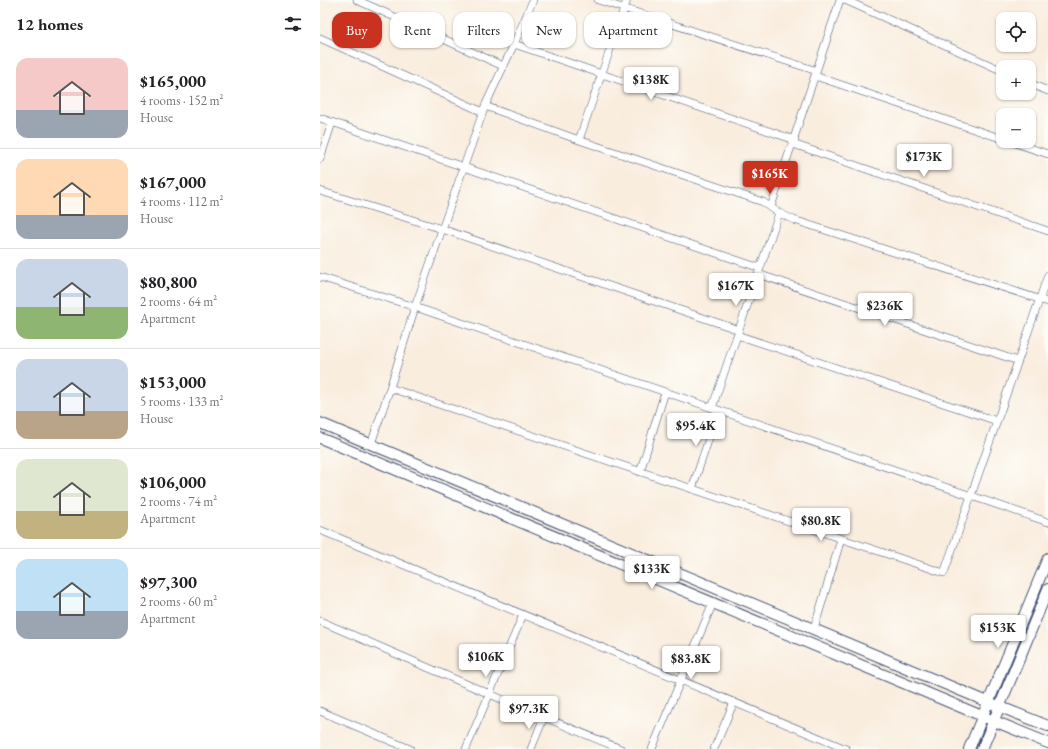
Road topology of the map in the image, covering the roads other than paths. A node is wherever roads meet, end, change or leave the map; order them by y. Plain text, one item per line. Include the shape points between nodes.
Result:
1 (357, 0) edge
2 (533, 0) edge
3 (598, 0) edge
4 (627, 0) edge
5 (840, 0) edge
6 (845, 0) edge
7 (624, 8) junction
8 (320, 38) edge
9 (514, 44) joint
10 (512, 48) edge
11 (503, 66) junction
12 (996, 68) edge
13 (816, 73) junction
14 (602, 74) junction
15 (1036, 86) edge
16 (1048, 91) edge
17 (484, 109) junction
18 (320, 118) edge
19 (332, 123) junction
20 (996, 137) edge
21 (579, 140) junction
22 (794, 142) junction
23 (1030, 148) edge
24 (1048, 154) edge
25 (320, 159) edge
26 (463, 168) junction
27 (320, 191) edge
28 (771, 207) junction
29 (779, 213) junction
30 (442, 229) junction
31 (1048, 231) edge
32 (759, 271) junction
33 (1048, 275) edge
34 (320, 277) edge
35 (1040, 299) junction
36 (1048, 302) edge
37 (415, 308) junction
38 (738, 332) junction
39 (1018, 361) junction
40 (390, 388) junction
41 (665, 392) junction
42 (715, 409) junction
43 (997, 422) junction
44 (320, 423) edge
45 (320, 438) edge
46 (371, 444) junction
47 (640, 472) junction
48 (692, 489) junction
49 (971, 496) junction
50 (1048, 522) edge
51 (320, 530) edge
52 (841, 539) junction
53 (1048, 558) edge
54 (1048, 589) edge
55 (713, 603) junction
56 (523, 615) junction
57 (320, 621) edge
58 (814, 629) junction
59 (681, 680) junction
60 (490, 693) junction
61 (734, 702) junction
62 (988, 702) junction
63 (999, 706) junction
64 (320, 711) edge
65 (982, 716) junction
66 (544, 717) junction
67 (993, 721) junction
68 (1048, 726) edge
69 (1048, 742) edge
70 (410, 749) edge
71 (466, 749) edge
72 (532, 749) edge
73 (621, 749) edge
74 (652, 749) edge
75 (714, 749) edge
76 (846, 749) edge
77 (969, 749) edge
78 (982, 749) edge

1 - 11 street
2 - 9 street
3 - 7 street
4 - 7 street
5 - 13 street
6 - 12 street
7 - 13 street
7 - 14 street
8 - 17 street
9 - 14 street
10 - 11 street
11 - 17 street
13 - 20 street
13 - 22 street
14 - 21 street
14 - 22 street
15 - 16 street
17 - 21 street
17 - 26 street
18 - 19 street
19 - 25 street
19 - 26 street
21 - 28 street via 763,202
22 - 28 street
22 - 31 street
23 - 24 street
26 - 30 street
26 - 32 street
27 - 30 street
28 - 29 street
29 - 32 street
29 - 35 street
30 - 37 street
30 - 38 street
32 - 38 street
32 - 39 street
33 - 35 street
34 - 37 street
35 - 36 street
35 - 39 street
37 - 40 street
37 - 41 street
38 - 42 street
38 - 43 street
39 - 43 street
40 - 46 street
40 - 47 street
41 - 42 street
41 - 47 street
42 - 48 street
42 - 49 street
43 - 49 street
44 - 46 main road
45 - 55 main road
46 - 58 main road
47 - 48 street
48 - 52 street
49 - 50 street
49 - 52 street via 944,574
51 - 56 street
52 - 58 street
53 - 62 main road
54 - 63 main road
55 - 59 street
55 - 65 main road
56 - 59 street
56 - 60 street
57 - 60 street
58 - 62 main road
59 - 61 street
59 - 74 street
60 - 66 street
60 - 71 street
61 - 75 street
61 - 76 street
62 - 63 main road
62 - 65 main road
63 - 67 main road
63 - 68 main road
64 - 70 street
65 - 67 main road
65 - 77 main road
66 - 72 street
66 - 73 street
67 - 69 main road
67 - 78 main road

